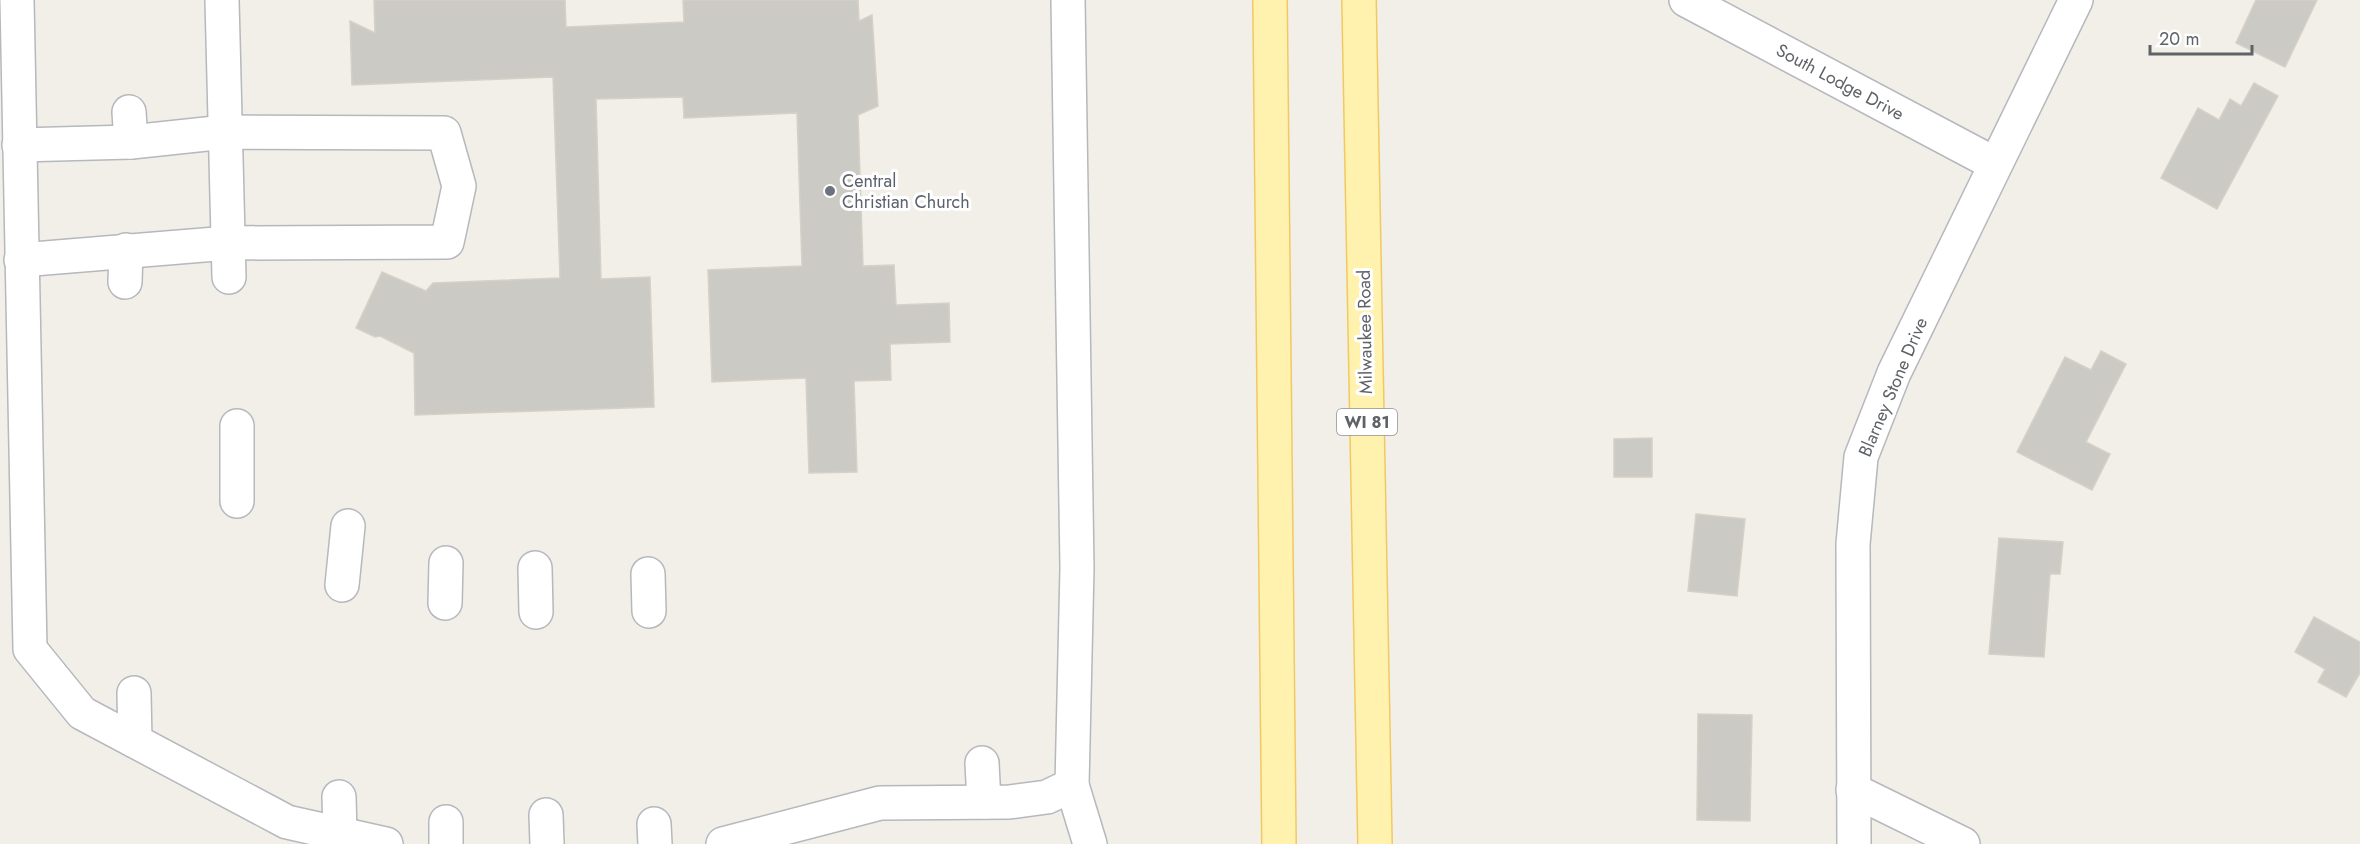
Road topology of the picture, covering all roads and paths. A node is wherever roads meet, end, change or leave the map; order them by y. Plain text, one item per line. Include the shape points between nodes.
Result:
1 (18, 0) edge
2 (222, 0) edge
3 (1068, 0) edge
4 (1270, 0) edge
5 (1359, 0) edge
6 (1686, 0) edge
7 (2076, 0) edge
8 (225, 132) junction
9 (19, 145) junction
10 (1995, 164) junction
11 (228, 243) junction
12 (21, 260) junction
13 (229, 277) dead end
14 (237, 426) dead end
15 (237, 501) dead end
16 (348, 526) dead end
17 (446, 563) dead end
18 (535, 568) dead end
19 (648, 574) dead end
20 (342, 585) dead end
21 (445, 603) dead end
22 (649, 611) dead end
23 (536, 612) dead end
24 (134, 693) dead end
25 (135, 741) junction
26 (982, 763) dead end
27 (1072, 785) junction
28 (1853, 790) junction
29 (339, 797) dead end
30 (984, 802) junction
31 (280, 833) edge
32 (340, 834) junction
33 (386, 844) edge
34 (723, 844) edge
35 (1090, 844) edge
36 (1279, 844) edge
37 (1375, 844) edge
38 (1854, 844) edge
39 (1963, 844) edge

1 - 9 street
2 - 8 street
3 - 27 street via 1077,568
4 - 36 main road
5 - 37 main road, Milwaukee Road / WI 81
6 - 10 street, South Lodge Drive
7 - 10 street, Blarney Stone Drive
8 - 9 street via 130,127
8 - 11 street
8 - 11 street via 444,133 459,186 447,243
9 - 12 street
10 - 28 street, Blarney Stone Drive via 1894,373 1861,457 1853,544
11 - 12 street via 125,266
11 - 13 street
12 - 25 street via 30,649 82,713
14 - 15 street
16 - 20 street
17 - 21 street
18 - 23 street
19 - 22 street
24 - 25 street
25 - 31 street via 236,784
26 - 30 street
27 - 30 street via 1047,797
27 - 35 street
28 - 38 street, Blarney Stone Drive
28 - 39 street
29 - 32 street
30 - 34 street via 880,803
31 - 32 street
32 - 33 street

